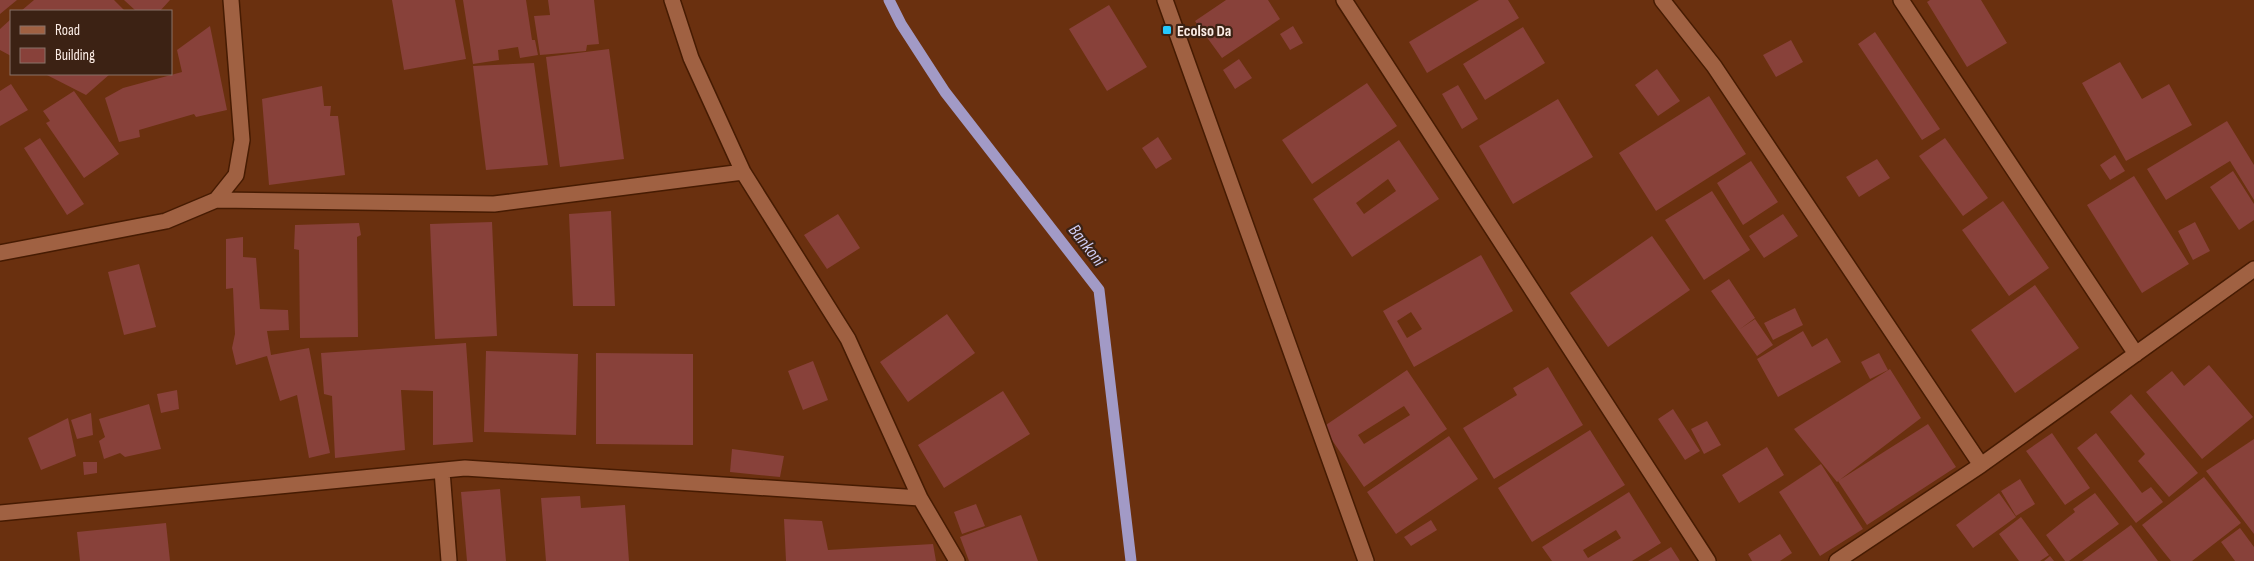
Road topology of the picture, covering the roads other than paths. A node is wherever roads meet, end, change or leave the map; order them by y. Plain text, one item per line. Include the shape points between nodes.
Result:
1 (231, 0) edge
2 (672, 0) edge
3 (1165, 0) edge
4 (1344, 0) edge
5 (1662, 0) edge
6 (1901, 0) edge
7 (743, 172) junction
8 (216, 200) junction
9 (0, 253) edge
10 (2254, 269) edge
11 (2136, 354) junction
12 (1981, 465) junction
13 (442, 471) junction
14 (920, 498) junction
15 (0, 513) edge
16 (449, 561) edge
17 (957, 561) edge
18 (1366, 561) edge
19 (1708, 561) edge
20 (1837, 561) edge

1 - 8 street via 242,140 236,175
2 - 7 street via 691,58
3 - 18 street
4 - 19 street
5 - 12 street via 1714,66
6 - 11 street
7 - 8 street via 494,204
7 - 14 street via 848,339
8 - 9 street via 166,221
10 - 11 street
11 - 12 street
12 - 20 street
13 - 14 street via 465,468
13 - 15 street
13 - 16 street
14 - 17 street

